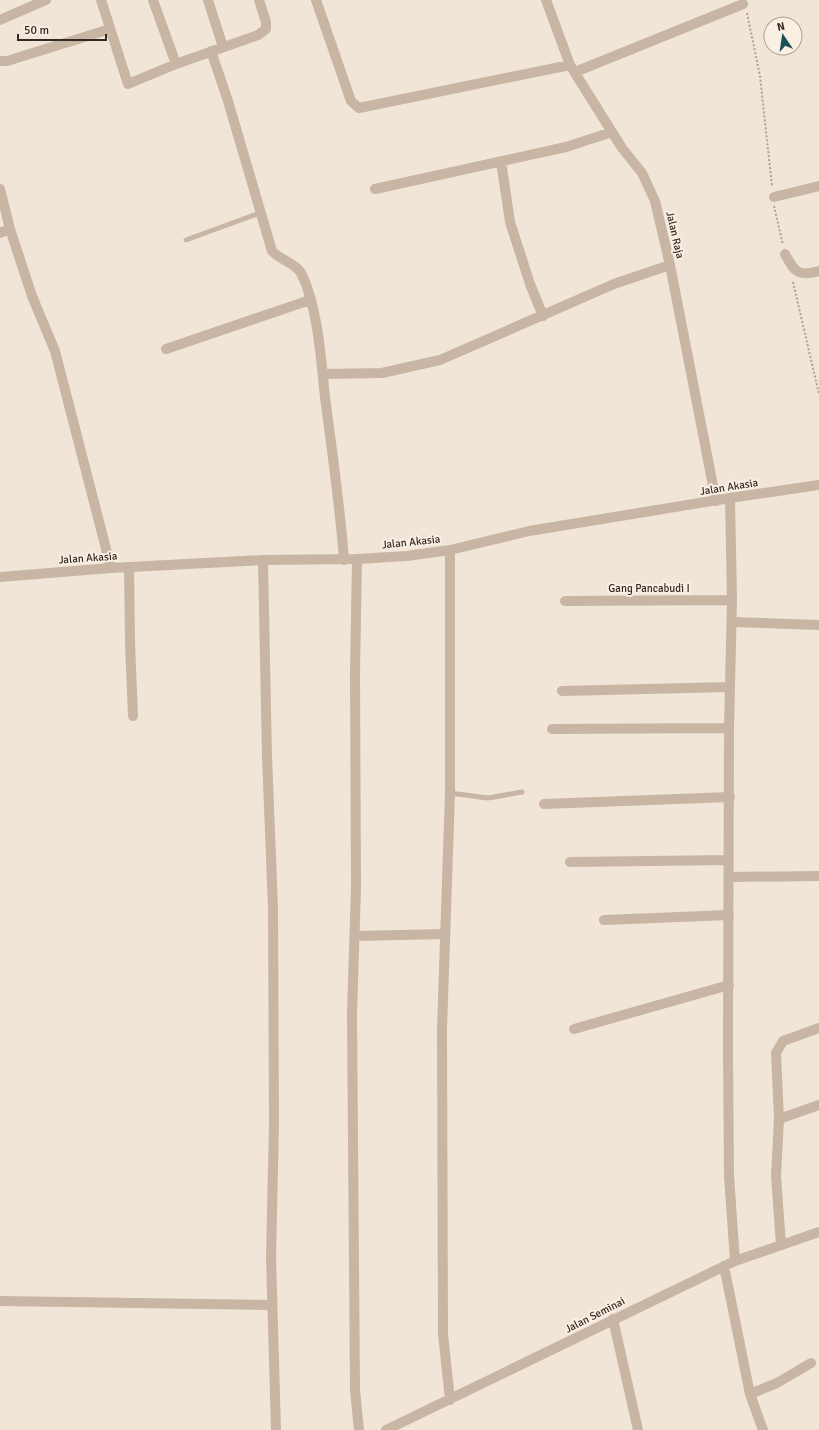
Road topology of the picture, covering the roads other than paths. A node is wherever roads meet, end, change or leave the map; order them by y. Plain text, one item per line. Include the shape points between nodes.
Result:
1 (46, 0) edge
2 (101, 0) edge
3 (153, 0) edge
4 (208, 0) edge
5 (259, 0) edge
6 (316, 0) edge
7 (546, 0) edge
8 (743, 4) dead end
9 (0, 20) edge
10 (110, 29) junction
11 (223, 46) junction
12 (211, 51) junction
13 (0, 61) edge
14 (176, 64) junction
15 (573, 69) junction
16 (612, 132) junction
17 (501, 161) junction
18 (819, 186) edge
19 (0, 189) edge
20 (376, 189) dead end
21 (774, 197) dead end
22 (260, 213) junction
23 (10, 229) junction
24 (0, 233) edge
25 (186, 240) dead end
26 (785, 254) dead end
27 (670, 265) junction
28 (819, 271) edge
29 (310, 300) junction
30 (544, 316) junction
31 (166, 349) dead end
32 (323, 374) junction
33 (819, 485) edge
34 (730, 498) junction
35 (716, 501) junction
36 (450, 550) junction
37 (357, 559) junction
38 (263, 560) junction
39 (344, 560) junction
40 (129, 567) junction
41 (111, 568) junction
42 (0, 578) edge
43 (732, 600) junction
44 (565, 601) dead end
45 (732, 622) junction
46 (819, 625) edge
47 (730, 687) junction
48 (562, 691) dead end
49 (134, 716) dead end
50 (729, 728) junction
51 (552, 729) dead end
52 (522, 792) dead end
53 (450, 793) junction
54 (730, 797) junction
55 (544, 804) dead end
56 (730, 860) junction
57 (570, 862) dead end
58 (819, 876) edge
59 (728, 877) junction
60 (729, 916) junction
61 (604, 920) dead end
62 (445, 934) junction
63 (355, 936) junction
64 (729, 985) junction
65 (819, 1028) edge
66 (574, 1029) dead end
67 (819, 1105) edge
68 (779, 1119) junction
69 (819, 1232) edge
70 (781, 1245) junction
71 (735, 1261) junction
72 (724, 1266) junction
73 (0, 1301) edge
74 (272, 1305) junction
75 (613, 1319) junction
76 (811, 1363) dead end
77 (750, 1394) junction
78 (450, 1400) junction
79 (276, 1430) edge
80 (359, 1430) edge
81 (386, 1430) edge
82 (638, 1430) edge
83 (763, 1430) edge

1 - 9 street
2 - 10 street
3 - 14 street
4 - 11 street
5 - 11 street via 266,29 258,35
6 - 15 street via 352,101 359,108
7 - 15 street, Jalan Raja
8 - 15 street
10 - 13 street
10 - 14 street via 128,84
11 - 12 street
12 - 14 street
12 - 22 street
15 - 16 street, Jalan Raja
16 - 17 street via 566,147
16 - 27 street, Jalan Raja via 642,173 648,186
17 - 20 street
17 - 30 street via 510,222 530,284
18 - 21 street
19 - 23 street
22 - 25 lane
22 - 29 street via 272,251 302,274
23 - 24 street
23 - 41 street via 32,296 55,350
26 - 28 street via 796,272 805,274
27 - 30 street via 614,284
27 - 35 street, Jalan Raja
29 - 31 street
29 - 32 street
30 - 32 street via 440,360 382,373
32 - 39 street via 340,506
33 - 34 street, Jalan Akasia
34 - 35 street, Jalan Akasia
34 - 43 street
35 - 36 street, Jalan Akasia via 529,531
36 - 37 street, Jalan Akasia
36 - 53 street
37 - 39 street, Jalan Akasia
37 - 63 street
38 - 39 street, Jalan Akasia
38 - 40 street, Jalan Akasia
38 - 74 street via 267,757 274,907
40 - 41 street, Jalan Akasia
40 - 49 street
41 - 42 street, Jalan Akasia
43 - 44 street, Gang Pancabudi I
43 - 45 street
45 - 46 street
45 - 47 street
47 - 48 street
47 - 50 street
50 - 51 street
50 - 54 street
52 - 53 lane via 488,798
53 - 62 street
54 - 55 street
54 - 56 street
56 - 57 street
56 - 59 street
58 - 59 street
59 - 60 street
60 - 61 street
60 - 64 street
62 - 63 street
62 - 78 street via 442,1029 443,1326
63 - 80 street via 352,1139 355,1390
64 - 66 street
64 - 71 street via 729,1176
65 - 68 street via 784,1041 779,1046 776,1053
67 - 68 street
68 - 70 street via 776,1176
69 - 70 street, Jalan Seminai
70 - 71 street, Jalan Seminai
71 - 72 street, Jalan Seminai
72 - 75 street, Jalan Seminai
72 - 77 street
73 - 74 street
74 - 79 street
75 - 78 street, Jalan Seminai
75 - 82 street
76 - 77 street via 778,1383
77 - 83 street
78 - 81 street, Jalan Seminai

